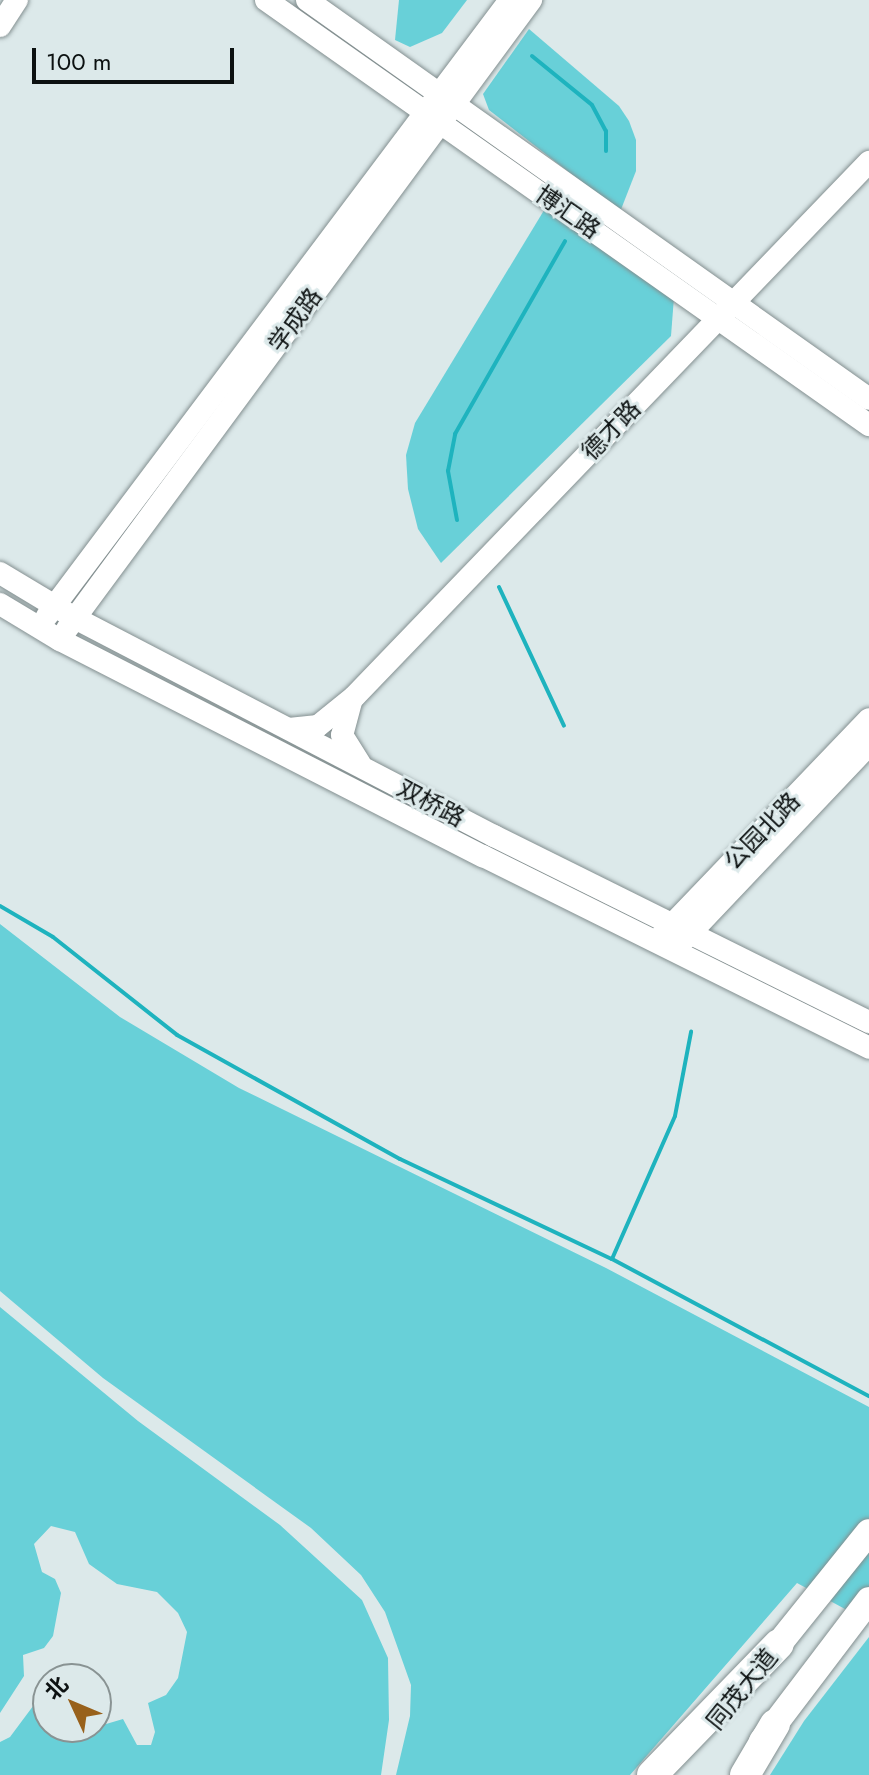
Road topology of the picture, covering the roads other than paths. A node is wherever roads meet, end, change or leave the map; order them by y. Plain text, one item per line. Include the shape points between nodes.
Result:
1 (17, 0) edge
2 (266, 0) edge
3 (307, 0) edge
4 (510, 0) edge
5 (531, 0) edge
6 (0, 26) edge
7 (447, 98) junction
8 (432, 118) junction
9 (869, 162) edge
10 (726, 311) junction
11 (869, 399) edge
12 (869, 425) edge
13 (0, 573) edge
14 (0, 604) edge
15 (54, 606) junction
16 (75, 618) junction
17 (38, 628) junction
18 (60, 640) junction
19 (354, 697) junction
20 (869, 719) edge
21 (289, 729) junction
22 (869, 745) edge
23 (363, 768) junction
24 (760, 846) junction
25 (681, 929) junction
26 (664, 946) junction
27 (869, 1022) edge
28 (869, 1048) edge
29 (869, 1532) edge
30 (869, 1600) edge
31 (779, 1644) junction
32 (775, 1724) junction
33 (652, 1775) edge
34 (674, 1775) edge
35 (736, 1775) edge
36 (745, 1775) edge

1 - 6 main road
2 - 8 main road, 博汇路
3 - 7 main road, 博汇路
4 - 7 main road, 学成路
5 - 7 main road, 学成路
7 - 8 main road, 学成路
7 - 10 main road, 博汇路
8 - 10 main road, 博汇路
8 - 15 main road, 学成路
8 - 16 main road, 学成路
9 - 10 main road, 德才路
10 - 11 main road, 博汇路
10 - 12 main road, 博汇路
10 - 19 main road, 德才路
13 - 15 main road, 双桥路
14 - 17 main road, 双桥路
15 - 16 main road, 双桥路
15 - 17 main road, 学成路
16 - 18 main road, 学成路
16 - 21 main road, 双桥路
17 - 18 main road, 双桥路
18 - 26 main road, 双桥路
19 - 21 main road, 德才路 via 318,726
19 - 23 main road, 德才路 via 342,735
20 - 24 main road, 公园北路
21 - 23 main road, 双桥路
22 - 24 main road, 公园北路
23 - 25 main road, 双桥路
24 - 25 main road, 公园北路
25 - 26 main road, 公园北路
25 - 27 main road, 双桥路
26 - 28 main road, 双桥路
29 - 31 main road, 同茂大道
30 - 32 main road, 同茂大道
31 - 33 highway
31 - 34 main road, 同茂大道
32 - 35 main road, 同茂大道
32 - 36 highway

